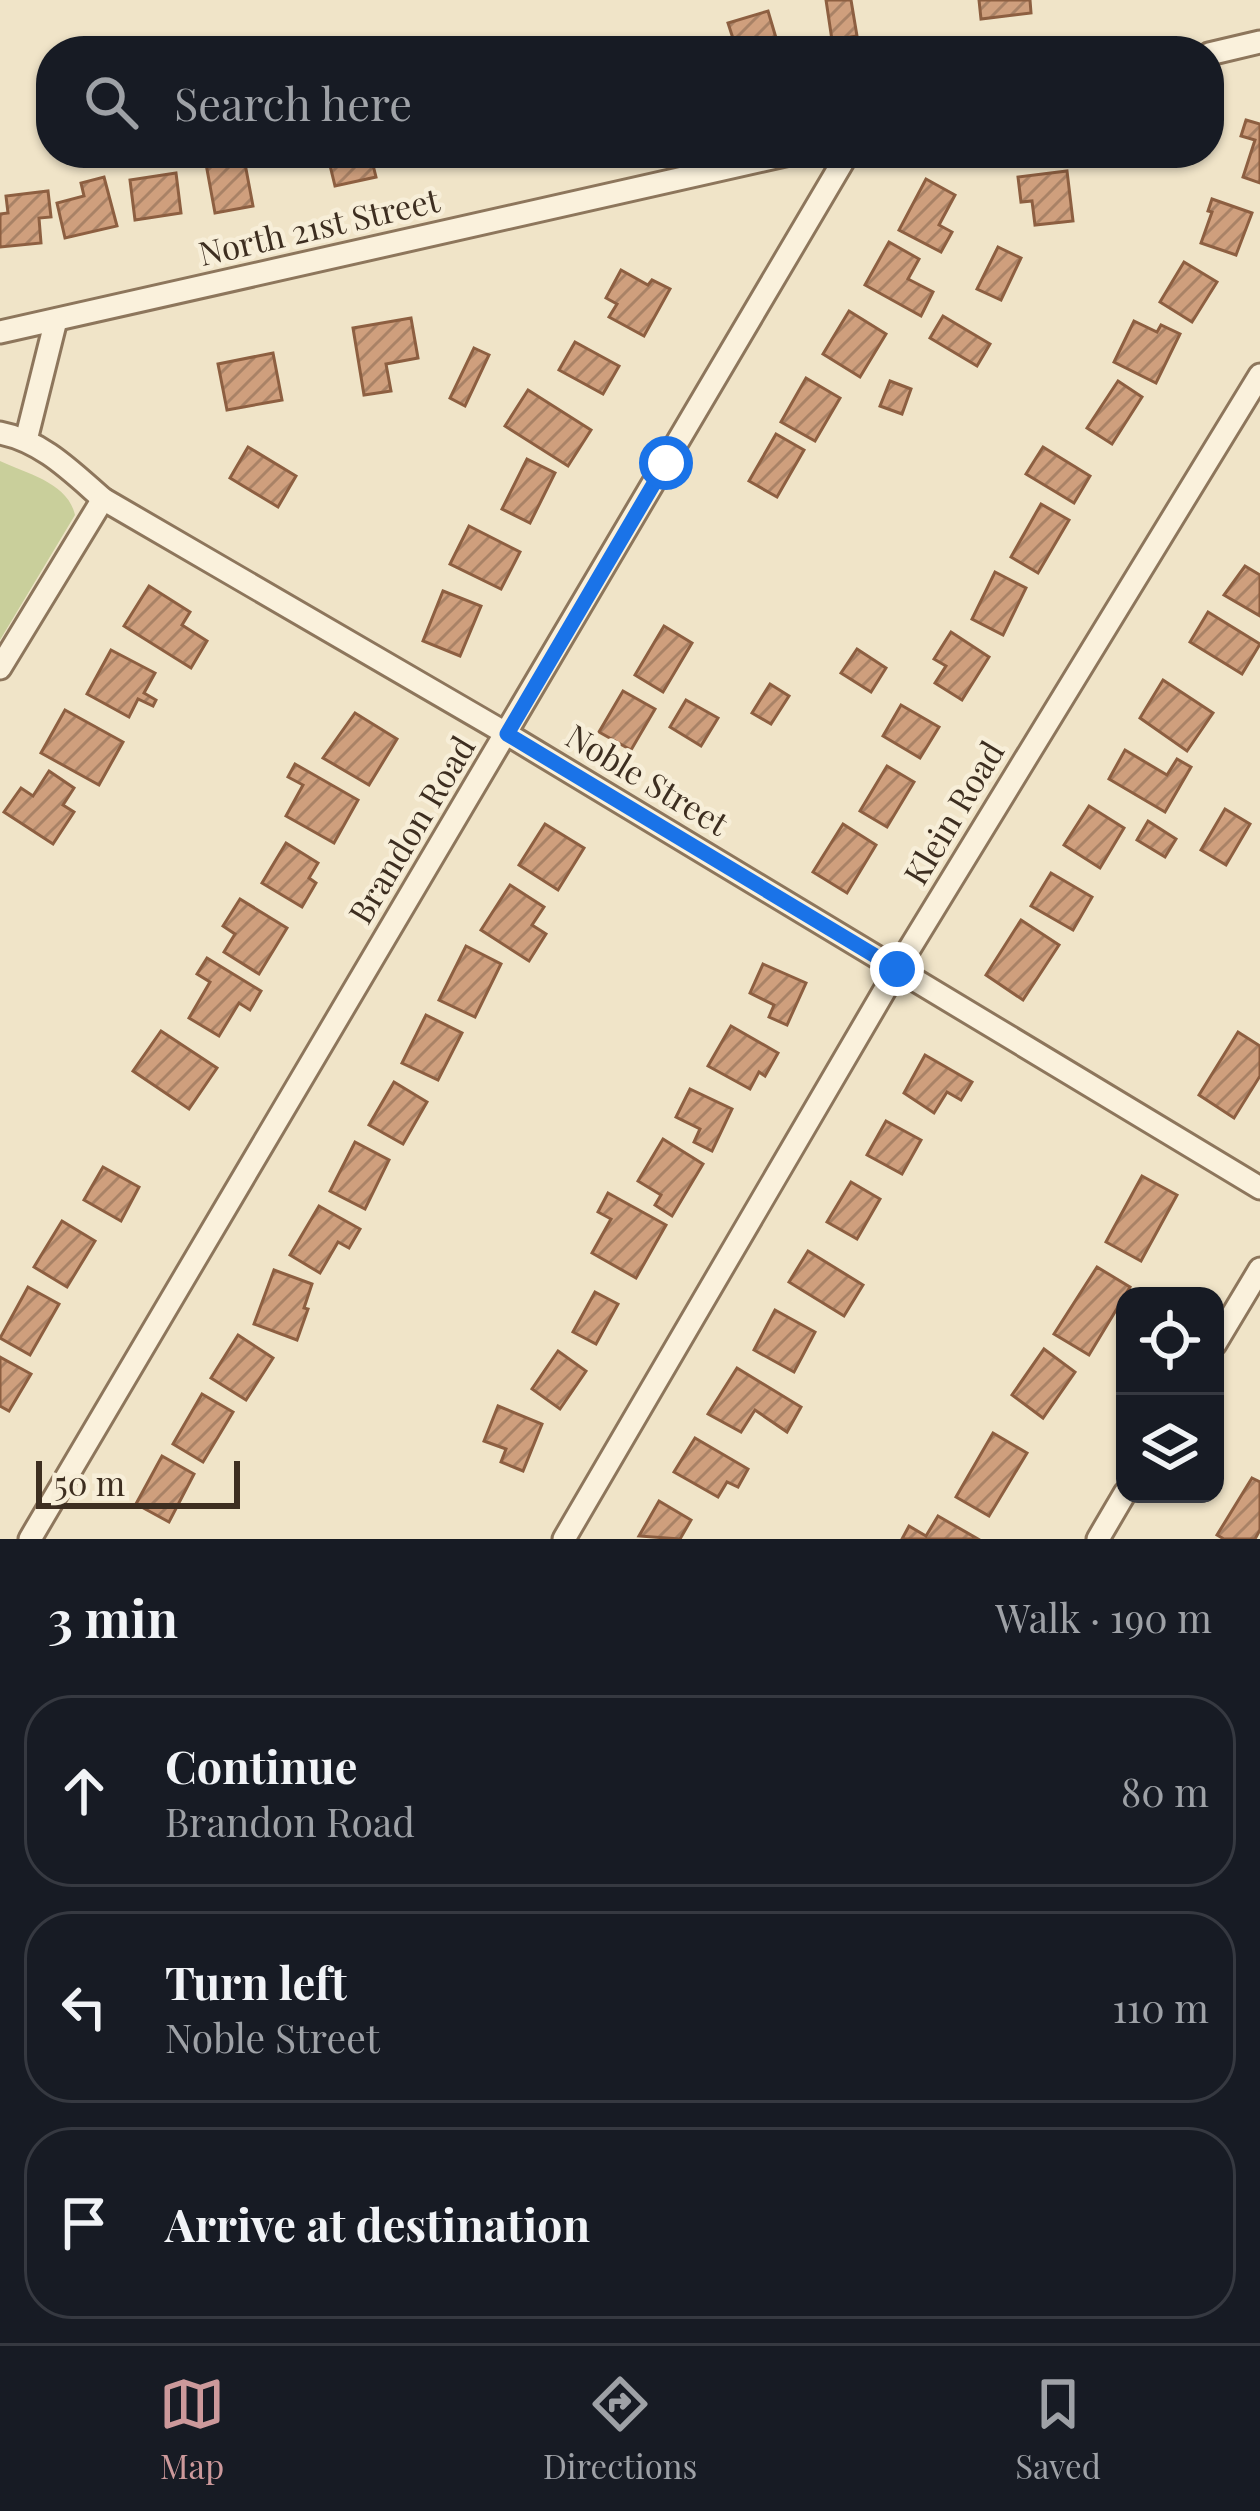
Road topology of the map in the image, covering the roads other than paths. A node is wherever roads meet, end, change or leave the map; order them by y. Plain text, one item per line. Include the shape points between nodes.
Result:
1 (1260, 42) edge
2 (1224, 50) edge
3 (728, 168) edge
4 (839, 168) edge
5 (56, 320) junction
6 (0, 332) edge
7 (1260, 375) edge
8 (0, 433) edge
9 (26, 440) junction
10 (103, 499) junction
11 (0, 668) edge
12 (507, 734) junction
13 (897, 969) junction
14 (1260, 1187) edge
15 (1260, 1269) edge
16 (1224, 1329) edge
17 (1119, 1503) edge
18 (30, 1539) edge
19 (564, 1539) edge
20 (1098, 1539) edge

1 - 2 street
3 - 5 street, North 21st Street
4 - 12 street, Brandon Road
5 - 6 street, North 21st Street
5 - 9 street
7 - 13 street, Klein Road
8 - 9 street, Noble Street
9 - 10 street, Noble Street
10 - 11 street
10 - 12 street, Noble Street
12 - 13 street, Noble Street
12 - 18 street, Brandon Road
13 - 14 street, Noble Street
13 - 19 street, Klein Road
15 - 16 street
17 - 20 street

